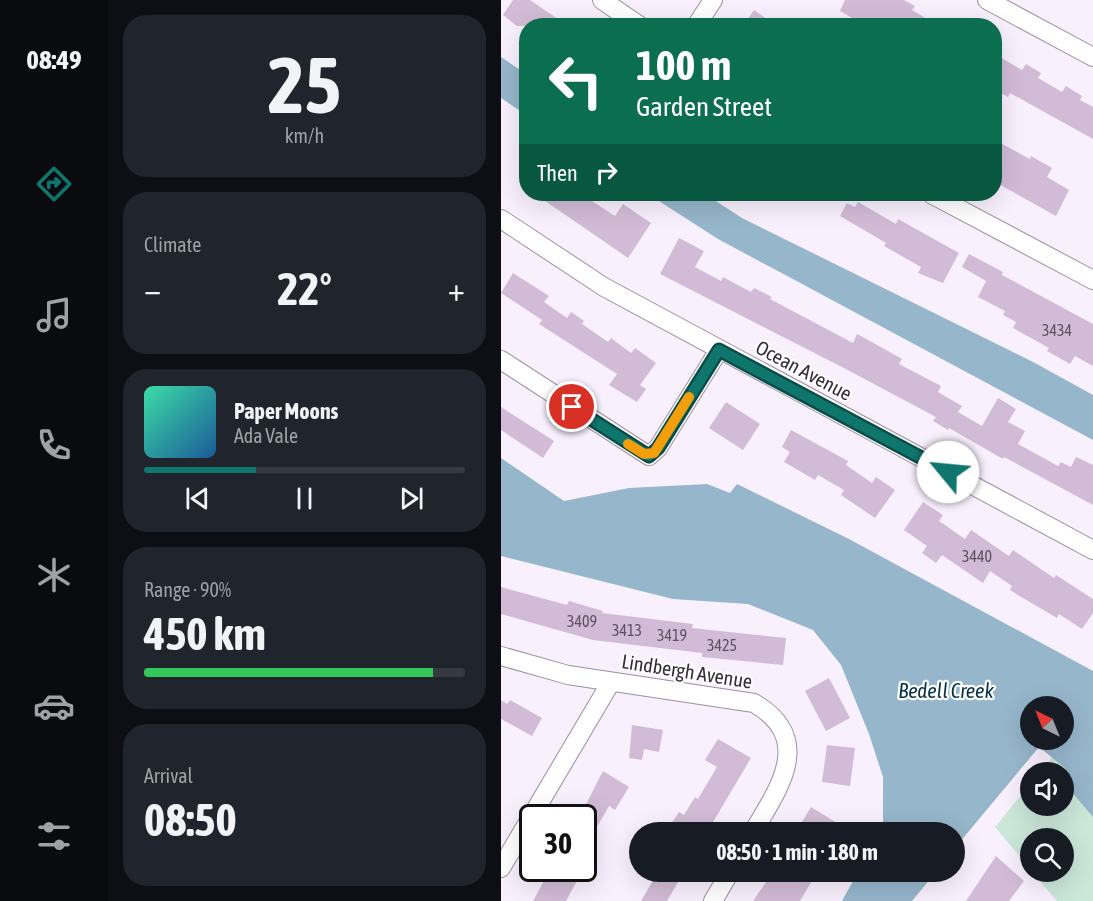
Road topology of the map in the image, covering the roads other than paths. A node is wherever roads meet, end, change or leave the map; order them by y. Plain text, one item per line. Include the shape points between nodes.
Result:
1 (602, 0) edge
2 (713, 0) edge
3 (987, 0) edge
4 (628, 18) edge
5 (701, 18) edge
6 (1093, 57) edge
7 (944, 201) edge
8 (501, 219) edge
9 (1093, 280) edge
10 (719, 350) junction
11 (501, 360) edge
12 (1093, 550) edge
13 (501, 656) edge
14 (611, 682) junction
15 (759, 822) edge
16 (501, 868) edge
17 (724, 882) edge
18 (713, 901) edge

1 - 4 street
2 - 5 street
3 - 6 street
7 - 9 street
8 - 10 street, Ocean Avenue via 604,287
10 - 11 street via 658,448 649,456
10 - 12 street, Ocean Avenue
13 - 14 street, Lindbergh Avenue via 568,675
14 - 15 street, Lindbergh Avenue via 754,703 769,711 783,729 789,759 783,782
14 - 16 street
17 - 18 street

